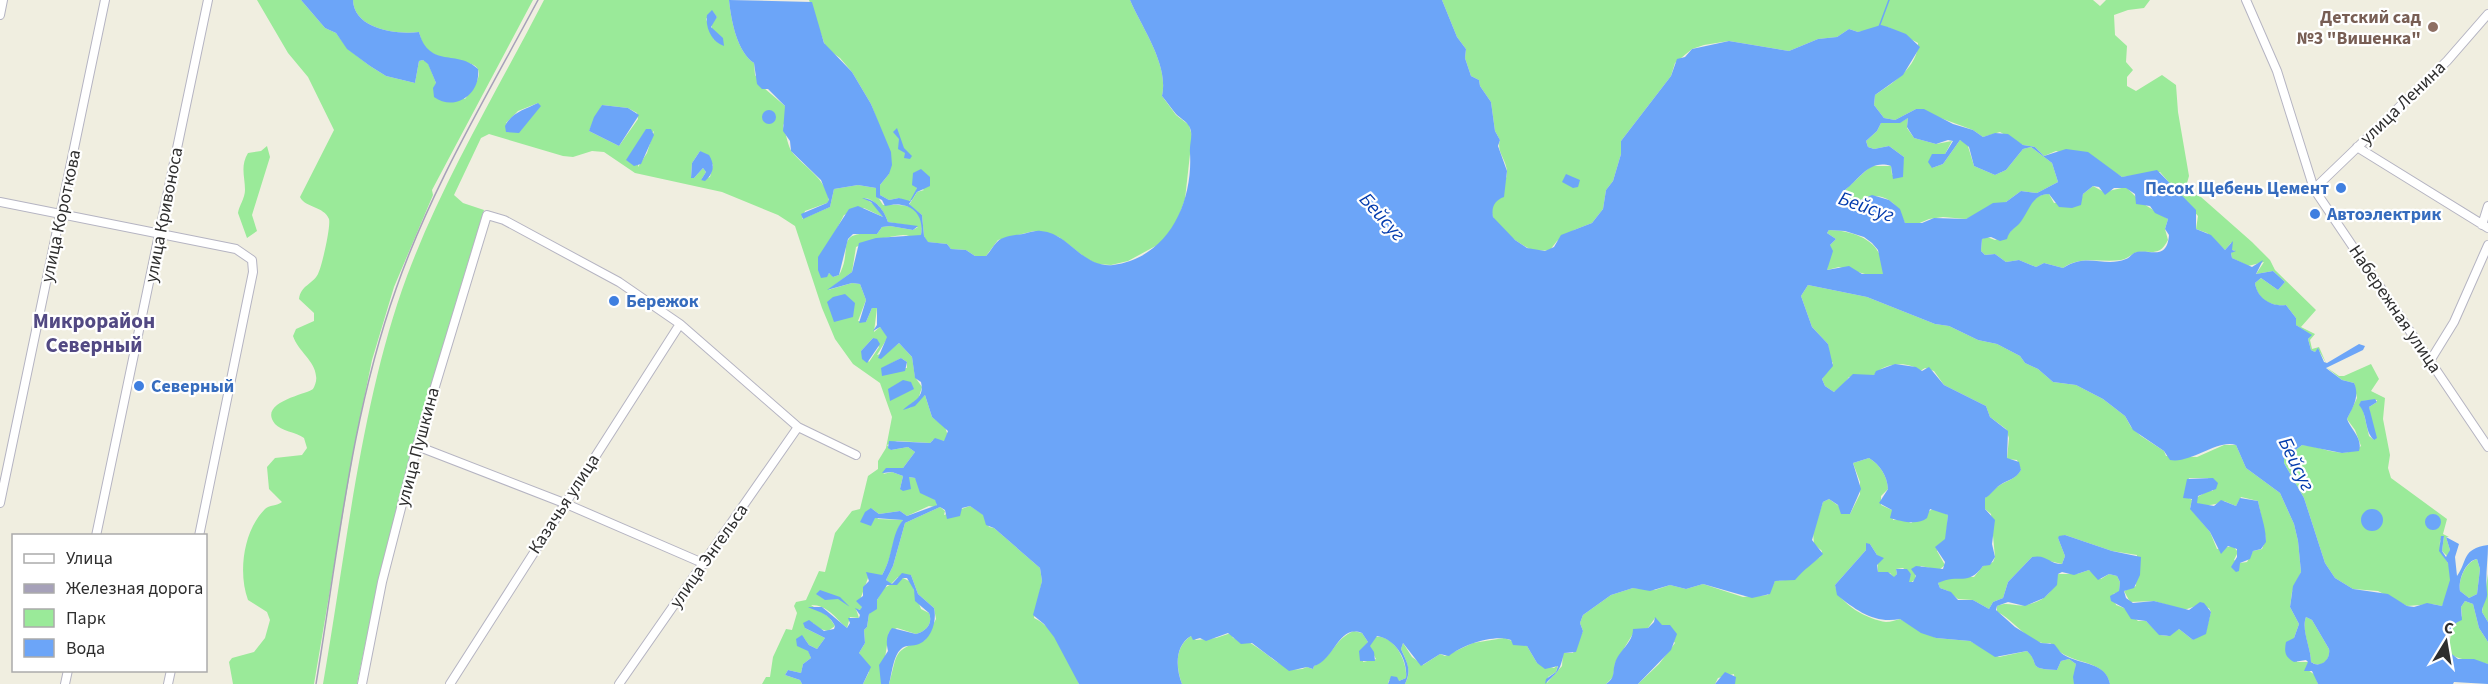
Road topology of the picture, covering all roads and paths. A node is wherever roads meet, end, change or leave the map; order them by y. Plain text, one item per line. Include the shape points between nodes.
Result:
1 (3, 0) edge
2 (105, 0) edge
3 (208, 0) edge
4 (2246, 0) edge
5 (2488, 14) edge
6 (0, 15) edge
7 (2357, 147) junction
8 (2314, 189) junction
9 (0, 202) edge
10 (2488, 206) edge
11 (61, 214) junction
12 (2485, 227) edge
13 (160, 235) junction
14 (2488, 245) edge
15 (680, 324) junction
16 (2430, 361) junction
17 (798, 427) junction
18 (417, 446) junction
19 (2488, 447) edge
20 (856, 455) dead end
21 (0, 503) edge
22 (564, 503) junction
23 (96, 534) edge
24 (198, 534) edge
25 (705, 564) junction
26 (362, 684) edge
27 (450, 684) edge
28 (619, 684) edge

1 - 6 street
2 - 11 street, улица Короткова
3 - 13 street, улица Кривоноса
4 - 8 street, Набережная улица via 2277,71
5 - 7 street, улица Ленина via 2447,61
7 - 8 street, улица Ленина
7 - 12 street
8 - 16 street, Набережная улица
9 - 11 street
10 - 12 street
11 - 13 street
11 - 21 street, улица Короткова
13 - 23 street, улица Кривоноса
13 - 24 street via 237,249 251,258 253,272
14 - 16 street via 2454,322
15 - 17 street
15 - 18 street, улица Пушкина via 599,269 487,215
15 - 22 street, Казачья улица
16 - 19 street, Набережная улица
17 - 20 street
17 - 25 street, улица Энгельса
18 - 22 street
18 - 26 street, улица Пушкина via 382,582
22 - 25 street
22 - 27 street, Казачья улица
25 - 28 street, улица Энгельса

